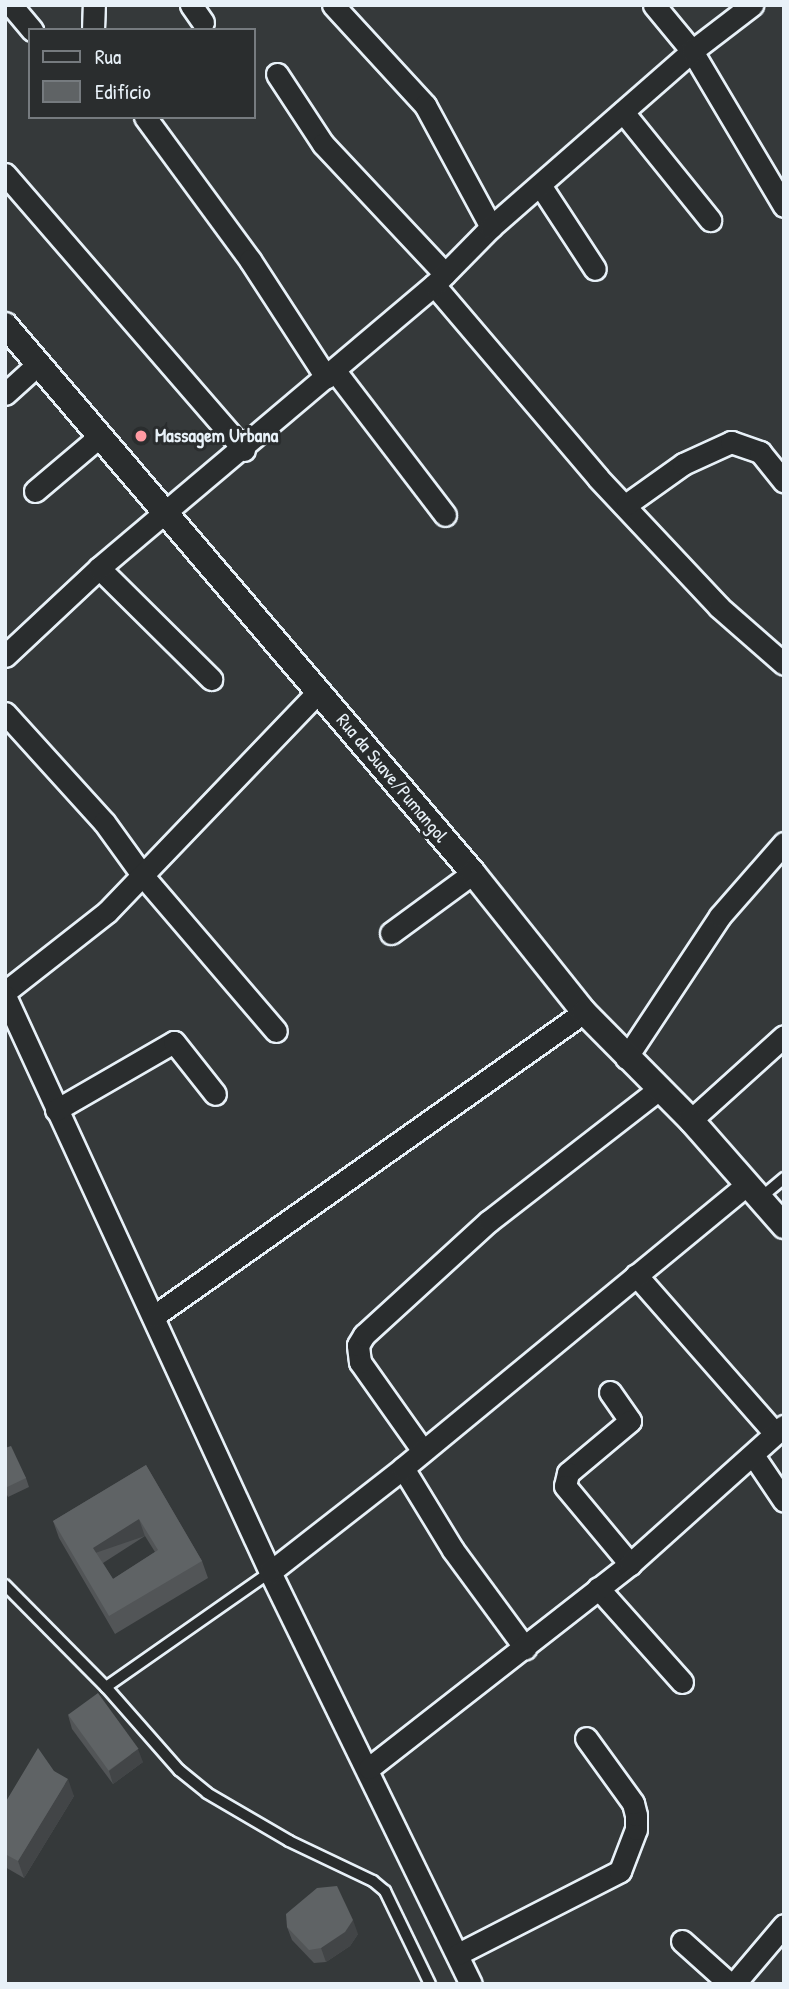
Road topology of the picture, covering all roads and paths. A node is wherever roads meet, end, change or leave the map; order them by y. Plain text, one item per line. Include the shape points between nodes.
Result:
1 (11, 5) edge
2 (94, 5) edge
3 (333, 5) edge
4 (654, 5) edge
5 (752, 5) edge
6 (30, 28) edge
7 (93, 28) edge
8 (692, 51) junction
9 (277, 74) dead end
10 (623, 112) junction
11 (146, 119) edge
12 (5, 174) edge
13 (540, 185) junction
14 (784, 205) edge
15 (710, 220) dead end
16 (491, 227) junction
17 (595, 269) dead end
18 (439, 280) junction
19 (5, 325) edge
20 (37, 365) junction
21 (331, 374) junction
22 (5, 394) edge
23 (99, 437) junction
24 (244, 450) junction
25 (784, 482) edge
26 (35, 491) dead end
27 (628, 504) junction
28 (163, 513) junction
29 (444, 515) dead end
30 (99, 568) junction
31 (5, 656) edge
32 (784, 664) edge
33 (211, 679) dead end
34 (318, 692) junction
35 (5, 713) edge
36 (784, 843) edge
37 (473, 873) junction
38 (143, 876) junction
39 (391, 933) dead end
40 (5, 994) edge
41 (584, 1012) junction
42 (276, 1031) dead end
43 (784, 1036) edge
44 (626, 1058) junction
45 (659, 1088) junction
46 (215, 1094) dead end
47 (56, 1110) junction
48 (691, 1120) junction
49 (784, 1178) edge
50 (752, 1192) junction
51 (784, 1226) edge
52 (636, 1275) junction
53 (154, 1316) junction
54 (610, 1392) dead end
55 (780, 1430) edge
56 (423, 1451) junction
57 (752, 1455) junction
58 (403, 1468) junction
59 (784, 1501) edge
60 (630, 1564) junction
61 (270, 1572) junction
62 (5, 1586) edge
63 (598, 1588) junction
64 (525, 1648) junction
65 (682, 1682) dead end
66 (106, 1687) junction
67 (586, 1738) dead end
68 (369, 1768) junction
69 (784, 1925) edge
70 (682, 1941) dead end
71 (458, 1954) junction
72 (430, 1984) edge
73 (471, 1984) edge
74 (732, 1984) edge

1 - 6 street
2 - 7 street
3 - 16 street via 425,105
4 - 8 street
5 - 8 street
8 - 10 street
8 - 14 street
9 - 18 street via 323,144
10 - 13 street
10 - 15 street
11 - 21 street
12 - 24 street
13 - 16 street
13 - 17 street
16 - 18 street
18 - 21 street
18 - 27 street via 532,406
19 - 20 street, Rua da Suave/Pumangol
20 - 22 street
20 - 23 street, Rua da Suave/Pumangol
21 - 24 street
21 - 29 street
23 - 26 street
23 - 28 street, Rua da Suave/Pumangol
24 - 28 street
25 - 27 street via 760,452 731,442 684,464
27 - 32 street via 719,607
28 - 30 street
28 - 34 street, Rua da Suave/Pumangol
30 - 31 street
30 - 33 street
34 - 37 street, Rua da Suave/Pumangol
34 - 38 street
35 - 38 street via 104,822
36 - 44 street via 720,916
37 - 39 street
37 - 41 street, Rua da Suave/Pumangol
38 - 40 street via 80,938
38 - 42 street
40 - 47 street
41 - 44 street, Rua da Suave/Pumangol
41 - 53 street
43 - 48 street
44 - 45 street, Rua da Suave/Pumangol
45 - 48 street, Rua da Suave/Pumangol
45 - 56 street via 489,1221 364,1335 358,1345 360,1362
46 - 47 street via 174,1042
47 - 53 street
48 - 50 street, Rua da Suave/Pumangol
49 - 50 lane
50 - 51 street, Rua da Suave/Pumangol
50 - 52 street
52 - 55 street
52 - 56 street
53 - 61 street
54 - 60 street via 630,1421 568,1473 565,1486
55 - 57 street
56 - 58 street
57 - 59 street
57 - 60 street
58 - 61 street
58 - 64 street via 453,1550
60 - 63 street
61 - 66 lane
61 - 68 street
62 - 66 lane
63 - 64 street
63 - 65 street
64 - 68 street
66 - 72 lane via 179,1770 207,1793 385,1891
67 - 71 street via 633,1802 636,1829 620,1871
68 - 71 street
69 - 74 street
70 - 74 street
71 - 73 street

